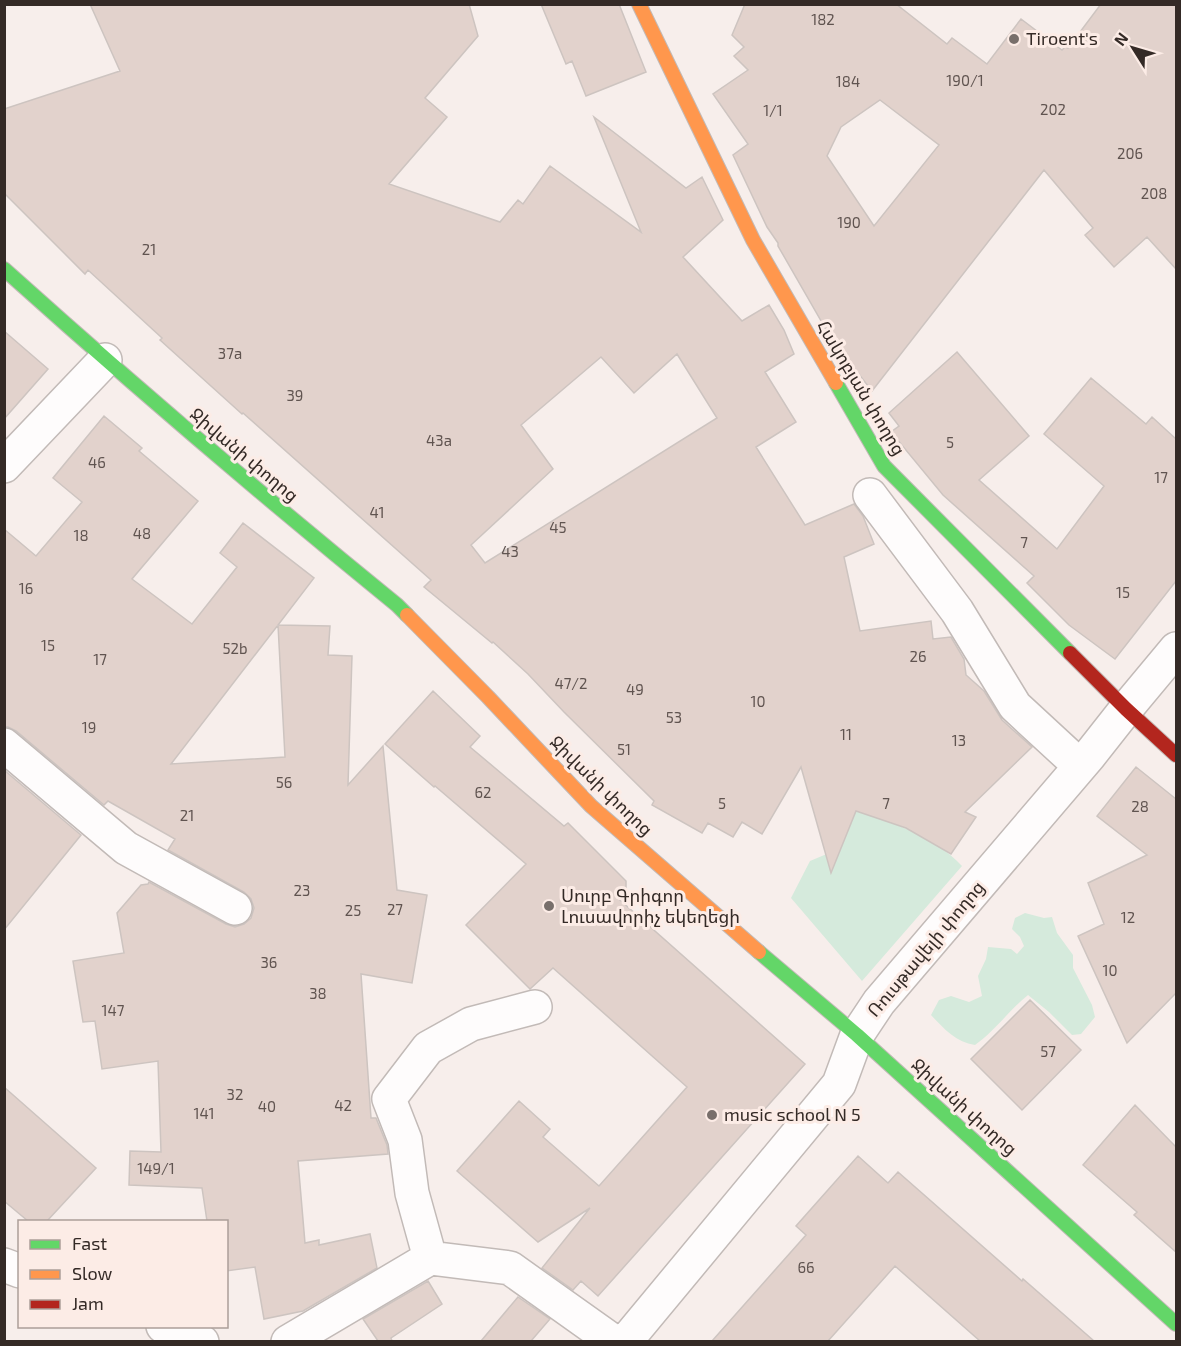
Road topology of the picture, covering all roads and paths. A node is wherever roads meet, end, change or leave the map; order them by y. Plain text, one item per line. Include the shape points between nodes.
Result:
1 (639, 4) edge
2 (4, 269) edge
3 (105, 360) junction
4 (4, 466) edge
5 (870, 495) dead end
6 (1176, 649) edge
7 (1126, 708) junction
8 (4, 745) edge
9 (1176, 755) edge
10 (1080, 766) junction
11 (235, 908) dead end
12 (535, 1007) dead end
13 (857, 1035) junction
14 (430, 1258) junction
15 (1176, 1324) edge
16 (169, 1328) edge
17 (202, 1341) edge
18 (288, 1341) edge
19 (614, 1341) edge
20 (625, 1341) edge

1 - 7 street, Հակոբյան փողոց via 753,240 884,466
2 - 3 street, Ջիվանի փողոց
3 - 4 street
3 - 13 street, Ջիվանի փողոց via 397,605 591,806
5 - 10 street via 957,611 1015,706
6 - 7 street, Ռուսթավելի փողոց
7 - 9 street, Հակոբյան փողոց
7 - 10 street, Ռուսթավելի փողոց
8 - 11 street via 126,848
10 - 13 street, Ռուսթավելի փողոց via 879,1002
12 - 14 street via 471,1024 429,1048 389,1099 405,1140 412,1193
13 - 15 street, Ջիվանի փողոց
13 - 20 street, Ռուսթավելի փողոց via 839,1084
14 - 18 street
14 - 19 street via 510,1268
16 - 17 street

